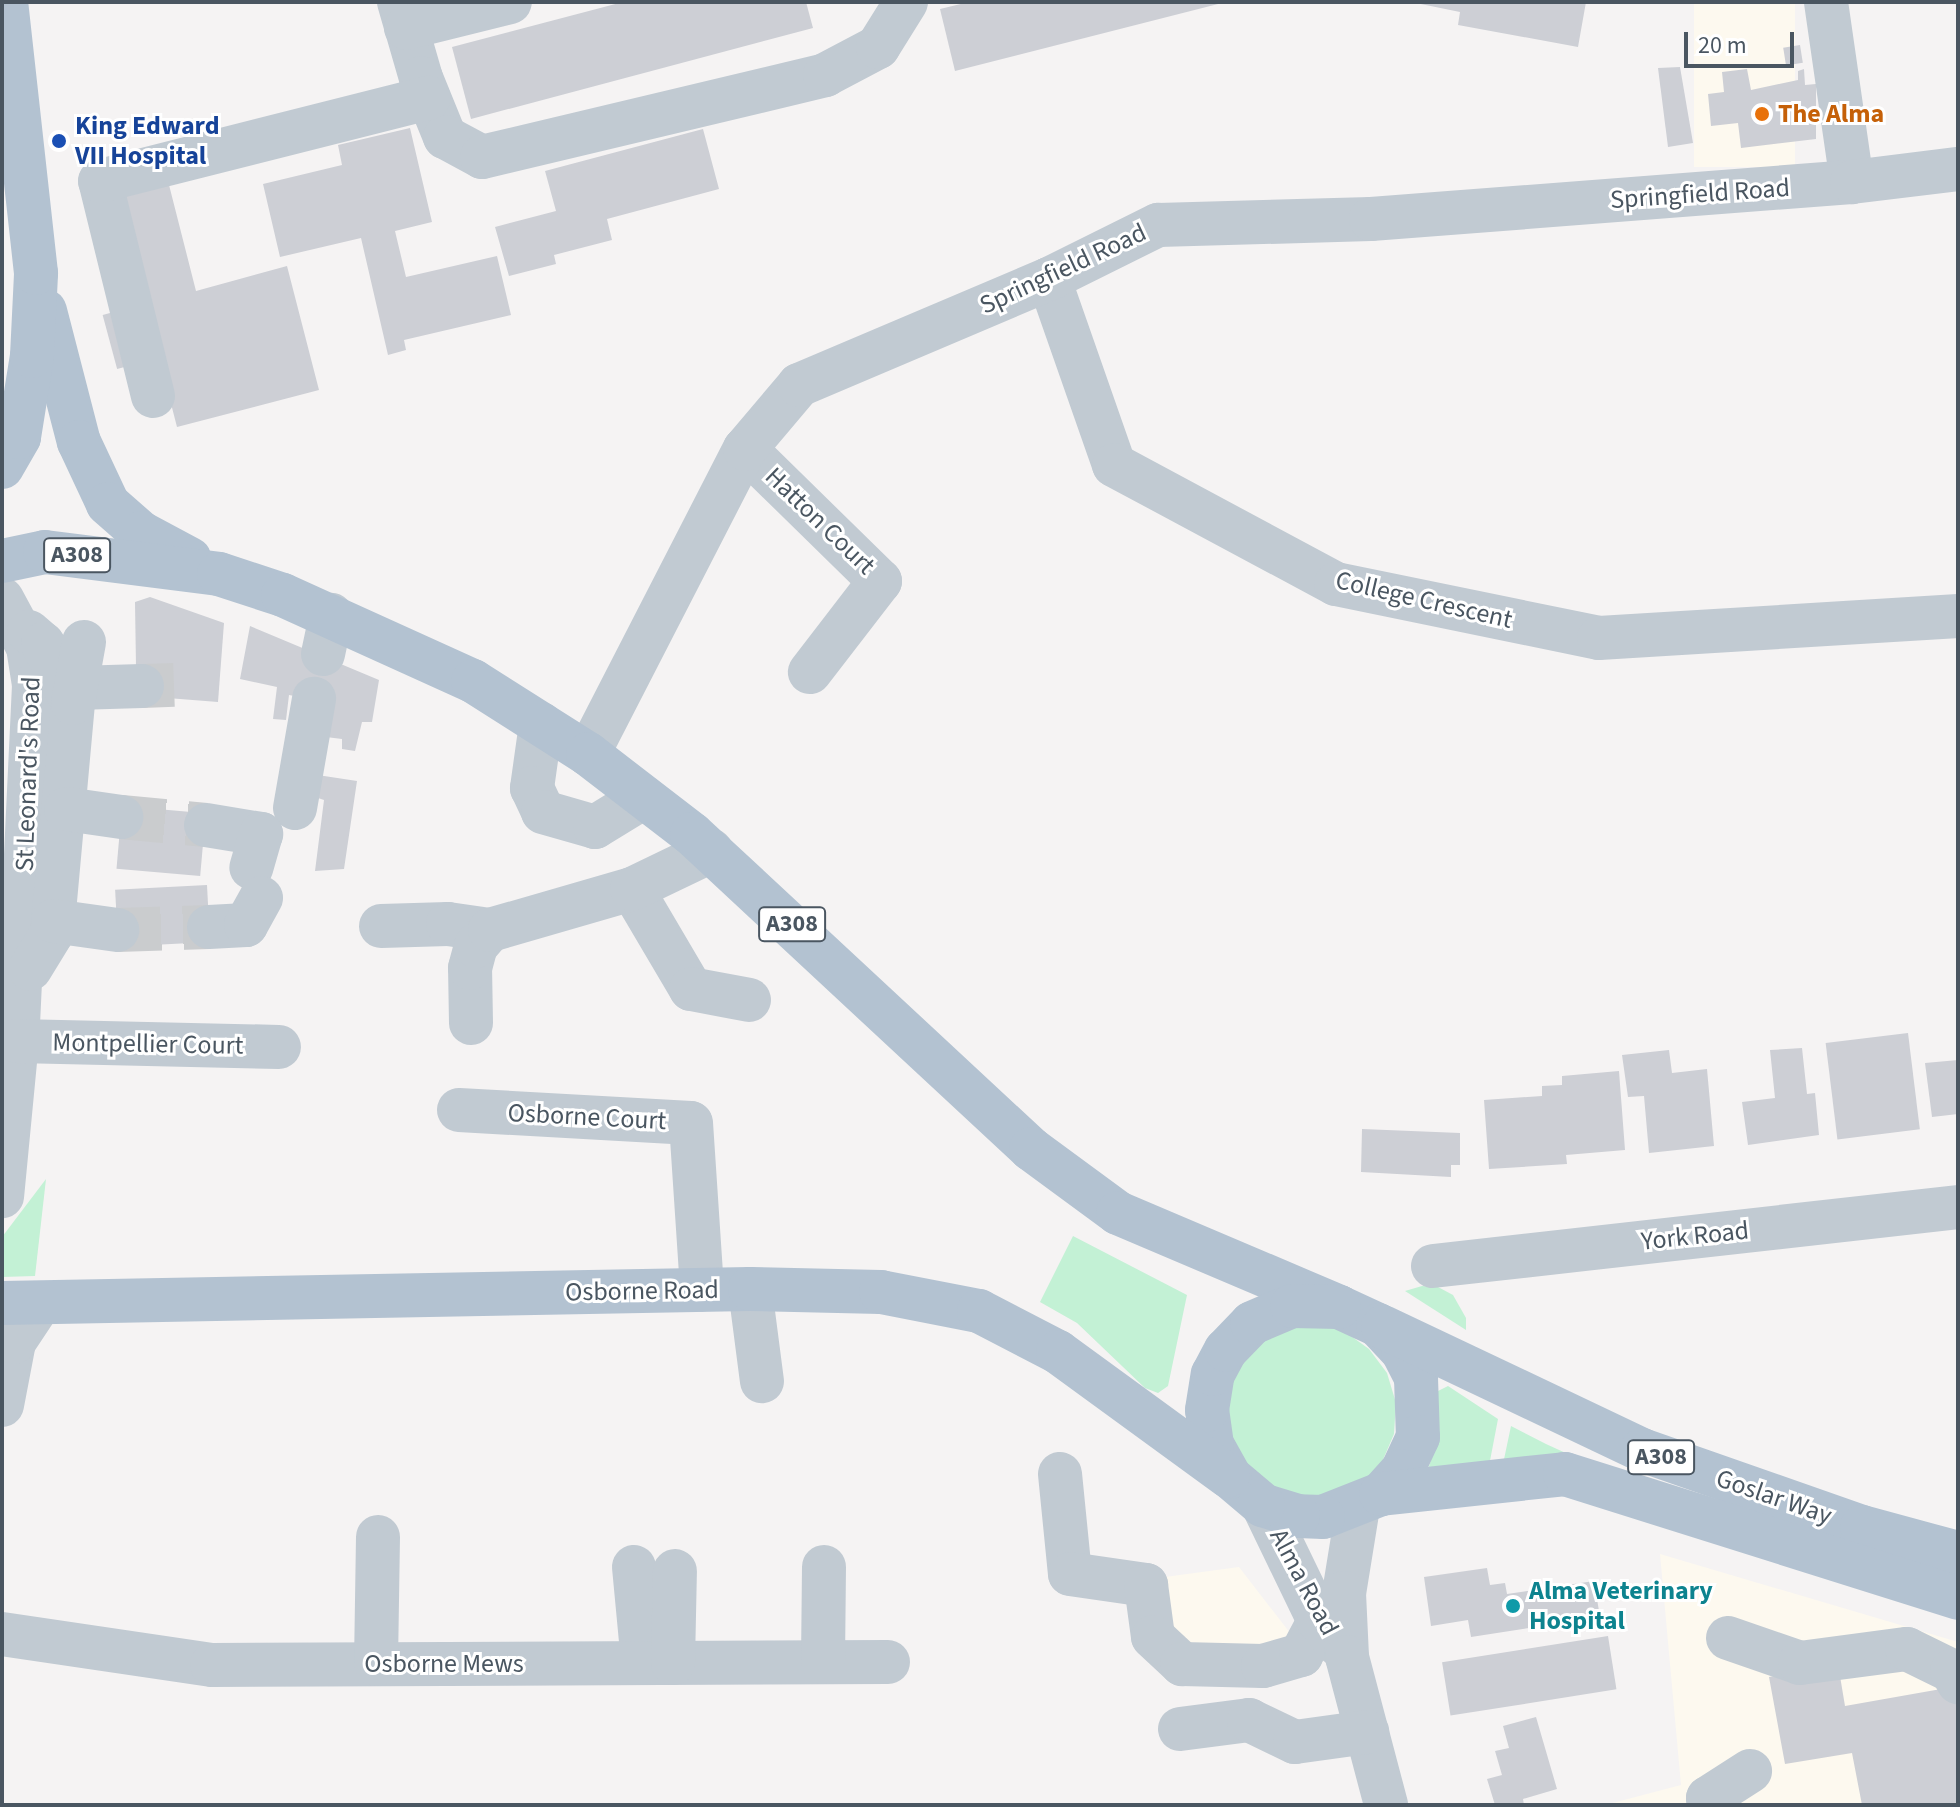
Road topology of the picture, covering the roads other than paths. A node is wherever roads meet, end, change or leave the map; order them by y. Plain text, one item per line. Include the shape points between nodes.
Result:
1 (6, 2) edge
2 (510, 2) edge
3 (1826, 2) edge
4 (900, 4) edge
5 (403, 15) edge
6 (429, 98) junction
7 (1958, 169) edge
8 (1852, 182) junction
9 (36, 273) junction
10 (1049, 279) junction
11 (153, 396) dead end
12 (745, 449) junction
13 (2, 467) edge
14 (2, 561) edge
15 (219, 574) junction
16 (10, 611) edge
17 (1958, 616) edge
18 (84, 642) dead end
19 (810, 672) dead end
20 (142, 686) tunnel mouth
21 (74, 695) junction
22 (314, 699) dead end
23 (541, 724) junction
24 (588, 754) junction
25 (644, 797) junction
26 (295, 808) dead end
27 (66, 809) junction
28 (121, 817) tunnel mouth
29 (206, 825) tunnel mouth
30 (711, 851) junction
31 (14, 870) edge
32 (632, 889) junction
33 (53, 921) junction
34 (381, 926) dead end
35 (209, 927) tunnel mouth
36 (117, 930) tunnel mouth
37 (490, 930) junction
38 (20, 980) junction
39 (749, 1000) dead end
40 (471, 1023) dead end
41 (17, 1041) junction
42 (279, 1047) dead end
43 (459, 1110) dead end
44 (2, 1196) edge
45 (1958, 1207) edge
46 (1433, 1266) dead end
47 (750, 1289) junction
48 (702, 1290) junction
49 (21, 1303) edge
50 (1358, 1316) junction
51 (762, 1381) dead end
52 (2, 1405) edge
53 (1060, 1474) dead end
54 (1230, 1477) junction
55 (1370, 1501) junction
56 (1263, 1505) junction
57 (378, 1537) dead end
58 (1958, 1553) edge
59 (824, 1567) dead end
60 (654, 1569) dead end
61 (1958, 1598) edge
62 (1319, 1621) junction
63 (2, 1634) edge
64 (1728, 1638) dead end
65 (1347, 1657) junction
66 (823, 1662) junction
67 (888, 1662) dead end
68 (658, 1663) junction
69 (376, 1664) junction
70 (1958, 1682) edge
71 (1180, 1729) dead end
72 (1367, 1732) junction
73 (1750, 1771) dead end
74 (1386, 1805) edge
75 (1709, 1805) edge

1 - 9 main road
2 - 5 street
3 - 8 street
4 - 6 street via 878,47 825,75 482,157 445,137
5 - 6 street
6 - 11 street via 100,181
7 - 8 street, Springfield Road
8 - 10 street, Springfield Road via 1371,219 1158,225
9 - 13 main road via 32,356 19,437
9 - 15 main road via 79,442 108,504 141,533
10 - 12 street, Springfield Road via 799,385
10 - 17 street, College Crescent via 1114,465 1336,584 1599,638
12 - 19 street, Hatton Court via 880,581
12 - 24 street, Springfield Road
14 - 15 main road, A308 via 45,552
15 - 23 main road, A308 via 327,635 473,681
16 - 21 street via 43,644
16 - 31 street, St Leonard's Road via 34,685
18 - 21 street
20 - 21 street
21 - 27 street
22 - 26 street
23 - 24 main road, A308
23 - 25 street via 532,788 543,812 595,827
24 - 25 main road, A308
25 - 30 main road, A308
27 - 28 street
27 - 33 street
29 - 35 street via 261,834 246,925
30 - 32 street
30 - 50 main road, A308 via 1031,1149 1107,1206
31 - 38 street, St Leonard's Road
32 - 37 street
32 - 39 street via 691,989
33 - 36 street
33 - 38 street via 37,961
34 - 37 street via 448,924
37 - 40 street via 476,946 470,968
38 - 41 street, St Leonard's Road
41 - 42 street, Montpellier Court
41 - 44 street, St Leonard's Road
43 - 48 street, Osborne Court via 691,1123
45 - 46 street, York Road
47 - 48 main road, Osborne Road / A308
47 - 51 street
47 - 54 main road, Osborne Road / A308 via 881,1292 979,1311 1058,1352
48 - 49 main road, Osborne Road / A308
49 - 52 street
50 - 54 main road, A308 via 1292,1306 1252,1323 1226,1350 1213,1374 1207,1410 1212,1445
50 - 55 main road, A308 via 1403,1352 1416,1378 1421,1415 1402,1471
50 - 58 main road, Goslar Way / A308 via 1642,1450 1862,1527
53 - 62 street via 1070,1574 1146,1585 1153,1637 1182,1664 1263,1666 1301,1655
54 - 56 main road, A308
55 - 56 main road, A308 via 1323,1517
55 - 61 main road, Goslar Way / A308 via 1565,1474
55 - 65 street, Alma Road via 1344,1593
56 - 62 street, Alma Road
57 - 69 street
59 - 66 street
60 - 68 street
62 - 65 street, Alma Road
63 - 69 street, Osborne Mews via 212,1665
64 - 70 street via 1800,1663 1907,1649 1952,1671
65 - 72 street, Alma Road
66 - 67 street, Osborne Mews
66 - 68 street, Osborne Mews
68 - 69 street, Osborne Mews
71 - 72 street via 1249,1720 1295,1742
72 - 74 street, Alma Road
73 - 75 street via 1708,1798

